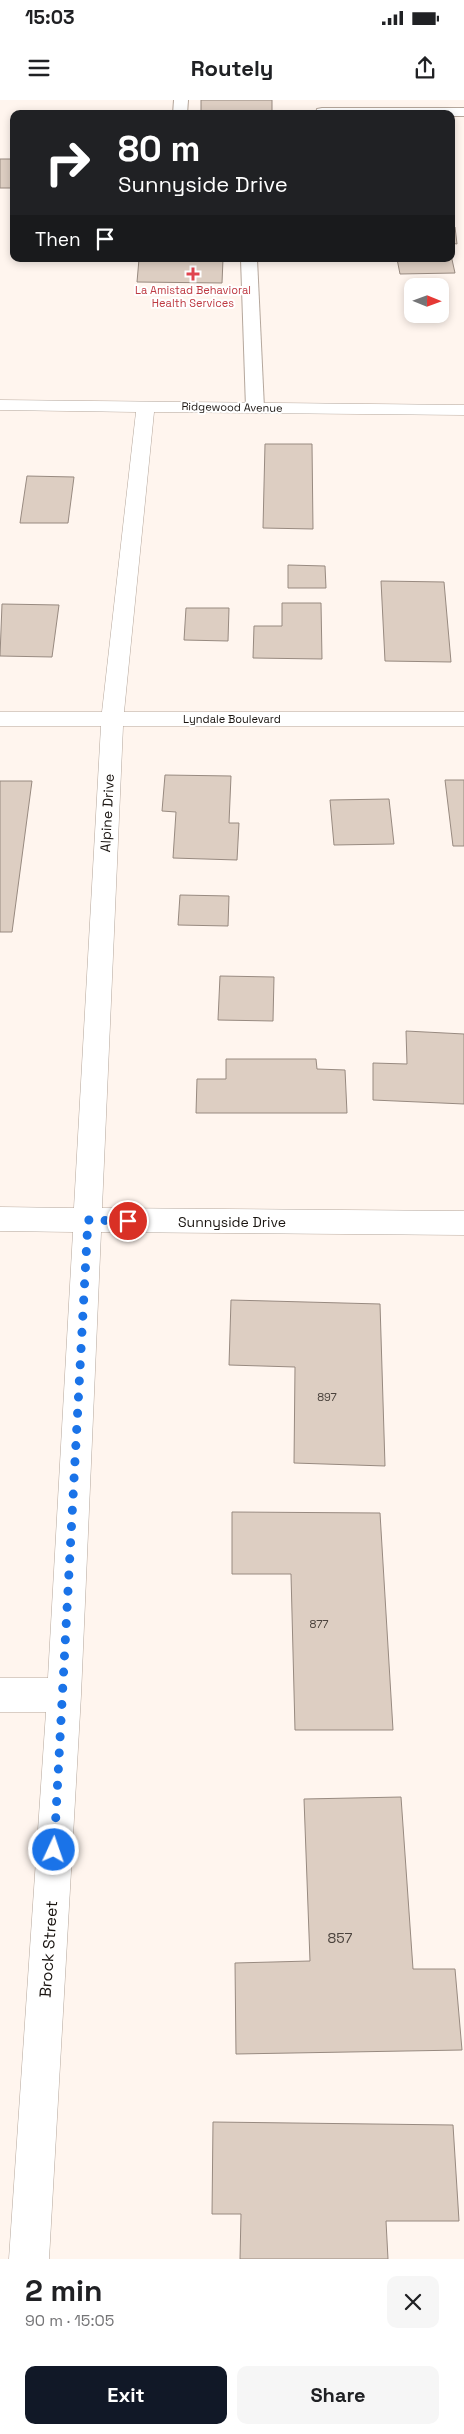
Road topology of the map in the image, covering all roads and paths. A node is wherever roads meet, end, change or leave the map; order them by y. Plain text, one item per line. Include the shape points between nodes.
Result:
1 (250, 262) edge
2 (0, 405) edge
3 (146, 406) junction
4 (255, 408) junction
5 (464, 410) edge
6 (464, 718) edge
7 (0, 719) edge
8 (112, 720) junction
9 (0, 1219) edge
10 (88, 1220) junction
11 (464, 1223) edge
12 (0, 1695) edge
13 (64, 1695) junction
14 (29, 2259) edge

1 - 4 lane
2 - 3 street, Ridgewood Avenue
3 - 4 street, Ridgewood Avenue
3 - 8 street, Alpine Drive
4 - 5 street, Ridgewood Avenue
6 - 8 street, Lyndale Boulevard
7 - 8 street, Lyndale Boulevard
8 - 10 street, Alpine Drive
9 - 10 street, Sunnyside Drive
10 - 11 street, Sunnyside Drive
10 - 13 street, Brock Street
12 - 13 street
13 - 14 street, Brock Street

